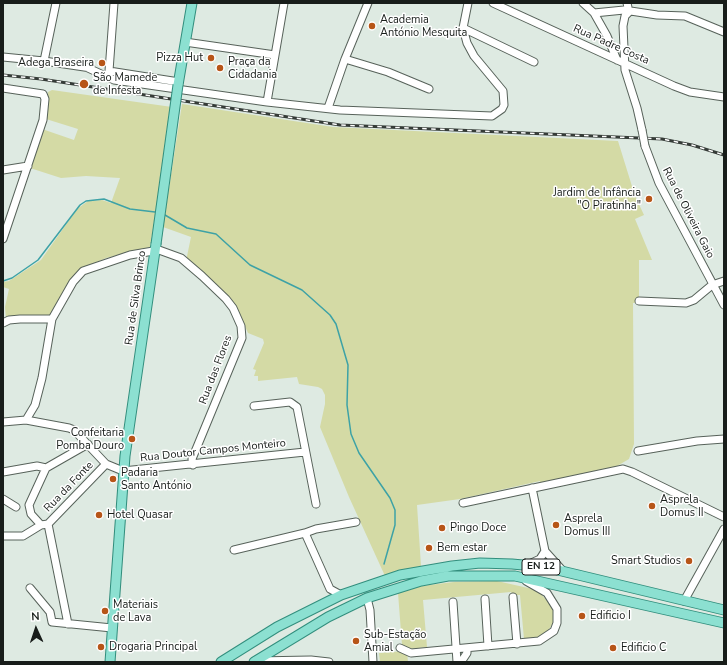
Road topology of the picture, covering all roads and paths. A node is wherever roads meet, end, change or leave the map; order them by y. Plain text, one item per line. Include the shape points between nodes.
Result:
1 (56, 3) edge
2 (114, 3) edge
3 (284, 3) edge
4 (368, 3) edge
5 (468, 3) edge
6 (493, 3) edge
7 (583, 3) edge
8 (627, 3) edge
9 (191, 8) edge
10 (628, 12) junction
11 (594, 13) junction
12 (463, 28) junction
13 (724, 32) edge
14 (185, 42) junction
15 (275, 55) junction
16 (3, 58) edge
17 (345, 59) junction
18 (617, 60) junction
19 (44, 61) junction
20 (534, 62) dead end
21 (624, 63) junction
22 (88, 68) junction
23 (639, 70) junction
24 (109, 71) junction
25 (120, 80) junction
26 (629, 82) junction
27 (178, 83) junction
28 (3, 88) edge
29 (429, 90) dead end
30 (724, 97) edge
31 (267, 102) junction
32 (328, 108) junction
33 (28, 166) junction
34 (3, 170) edge
35 (3, 239) edge
36 (156, 247) junction
37 (724, 281) edge
38 (712, 285) junction
39 (639, 301) dead end
40 (724, 305) edge
41 (52, 319) junction
42 (3, 323) edge
43 (254, 406) dead end
44 (26, 420) junction
45 (3, 422) edge
46 (724, 439) edge
47 (88, 444) junction
48 (638, 451) dead end
49 (305, 452) junction
50 (106, 464) junction
51 (193, 465) junction
52 (46, 468) junction
53 (123, 471) junction
54 (3, 472) edge
55 (532, 488) junction
56 (3, 500) edge
57 (462, 503) dead end
58 (316, 504) dead end
59 (16, 507) dead end
60 (724, 517) edge
61 (356, 522) dead end
62 (44, 524) junction
63 (724, 529) edge
64 (305, 533) junction
65 (3, 536) edge
66 (234, 550) dead end
67 (545, 551) junction
68 (525, 565) junction
69 (563, 571) junction
70 (400, 575) junction
71 (515, 576) junction
72 (30, 588) dead end
73 (330, 589) junction
74 (354, 590) junction
75 (341, 595) junction
76 (513, 597) dead end
77 (367, 598) junction
78 (485, 599) dead end
79 (682, 601) junction
80 (328, 602) junction
81 (453, 602) dead end
82 (724, 610) edge
83 (673, 612) junction
84 (691, 616) junction
85 (724, 623) edge
86 (68, 624) junction
87 (112, 628) junction
88 (517, 644) junction
89 (488, 646) junction
90 (400, 648) dead end
91 (455, 649) junction
92 (466, 652) junction
93 (110, 662) edge
94 (221, 662) edge
95 (255, 662) edge
96 (277, 662) edge
97 (329, 662) edge
98 (373, 662) edge
99 (457, 662) edge
100 (461, 662) edge

1 - 19 street
2 - 24 street
3 - 15 street
4 - 17 street
5 - 12 street
6 - 18 street, Rua Padre Costa
7 - 11 street
8 - 10 street
9 - 14 main road, Rua de Silva Brinco
10 - 11 street via 624,10
10 - 13 street via 685,16
10 - 21 street, Rua de Oliveira Gaio via 623,26
11 - 18 street
12 - 20 street
12 - 32 street via 466,43 474,56 503,91 504,105 492,116
14 - 15 street
14 - 27 main road, Rua de Silva Brinco
15 - 31 street
16 - 19 street
17 - 29 street via 388,72
17 - 32 street
18 - 21 street, Rua Padre Costa
19 - 22 street
21 - 23 street, Rua Padre Costa
21 - 26 street, Rua de Oliveira Gaio
22 - 24 street
22 - 25 street via 114,80
23 - 26 street
23 - 30 street, Rua Padre Costa via 690,92
24 - 25 street
24 - 27 street
25 - 31 street
26 - 38 street, Rua de Oliveira Gaio, bridge via 645,146 659,183
27 - 36 main road, Rua de Silva Brinco, bridge
28 - 33 street via 43,94 45,99 43,120
31 - 32 street
33 - 34 street
33 - 35 street
36 - 41 street via 83,271 73,282
36 - 51 street, Rua das Flores via 181,258 193,268 226,299 241,326 242,338 192,460
36 - 53 main road, Rua de Silva Brinco
37 - 38 street
38 - 39 street via 694,300 686,303
38 - 40 street, Rua de Oliveira Gaio
41 - 42 street via 20,319
41 - 44 street via 42,378 35,405
43 - 49 street via 290,402 295,404 298,407
44 - 45 street
44 - 47 street via 68,428
46 - 48 street
47 - 50 street
47 - 52 street
49 - 51 street, Rua Doutor Campos Monteiro
49 - 58 street
50 - 53 street
50 - 62 street, Rua da Fonte
51 - 53 street, Rua Doutor Campos Monteiro
52 - 54 street via 37,466
52 - 62 street via 29,505 31,514
53 - 87 main road, Rua de Silva Brinco
55 - 57 street
55 - 60 street via 628,470
55 - 67 street
56 - 59 street
61 - 64 street
62 - 65 street, Rua da Fonte via 23,536
62 - 86 street
63 - 79 street
64 - 66 street
64 - 73 street
67 - 68 street via 540,559
67 - 69 street
68 - 69 main road, EN 12
68 - 70 main road, EN 12 via 480,563
69 - 79 main road, EN 12
70 - 74 main road, EN 12
70 - 77 main road, EN 12 via 397,580 371,589
71 - 77 main road, EN 12 via 448,576 421,581
71 - 83 main road, EN 12
71 - 88 street via 547,593 558,616 554,631 546,638
72 - 86 street via 50,612 52,622
73 - 75 street
73 - 80 street
74 - 75 main road, EN 12
74 - 77 main road
75 - 80 main road, EN 12
76 - 88 street
77 - 95 main road, EN 12 via 328,617
77 - 98 street
78 - 89 street
79 - 82 main road, EN 12
79 - 83 main road
79 - 84 main road via 683,609
80 - 94 main road, EN 12 via 277,628
81 - 91 street
83 - 84 main road, EN 12
84 - 85 main road, EN 12
86 - 87 street
87 - 93 main road, Rua de Silva Brinco
88 - 89 street
89 - 92 street
90 - 91 street via 411,653
91 - 92 street
91 - 99 street
92 - 100 street
95 - 96 street
96 - 97 street

